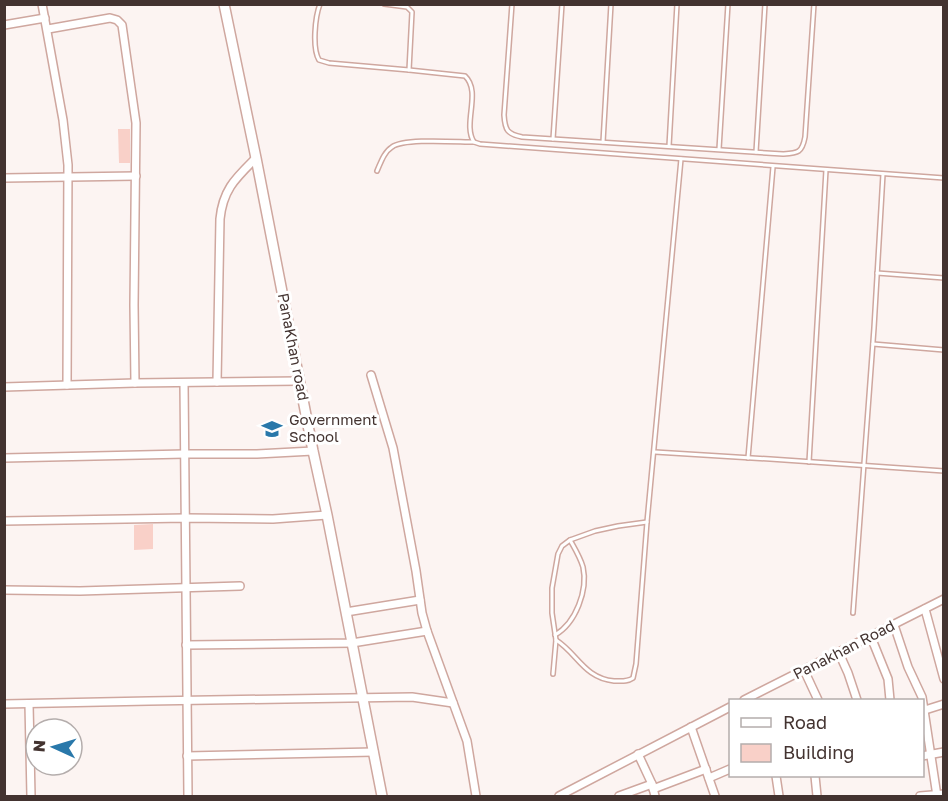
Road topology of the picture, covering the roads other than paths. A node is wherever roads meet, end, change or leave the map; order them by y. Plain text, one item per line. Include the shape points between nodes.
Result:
1 (42, 4) edge
2 (224, 4) edge
3 (320, 4) edge
4 (384, 4) edge
5 (512, 4) edge
6 (562, 4) edge
7 (611, 4) edge
8 (677, 4) edge
9 (728, 4) edge
10 (765, 4) edge
11 (814, 4) edge
12 (45, 18) junction
13 (4, 25) edge
14 (48, 29) junction
15 (409, 70) junction
16 (553, 139) junction
17 (474, 142) junction
18 (603, 142) junction
19 (669, 146) junction
20 (719, 149) junction
21 (756, 152) junction
22 (256, 158) junction
23 (681, 159) junction
24 (773, 166) junction
25 (826, 170) junction
26 (377, 171) dead end
27 (883, 174) junction
28 (135, 177) junction
29 (4, 178) edge
30 (68, 178) junction
31 (944, 178) edge
32 (876, 273) junction
33 (944, 278) edge
34 (873, 344) junction
35 (944, 350) edge
36 (371, 375) dead end
37 (300, 381) junction
38 (184, 382) junction
39 (217, 382) junction
40 (135, 383) junction
41 (67, 385) junction
42 (4, 387) edge
43 (313, 451) junction
44 (654, 452) junction
45 (185, 454) junction
46 (4, 458) edge
47 (748, 458) junction
48 (809, 462) junction
49 (863, 465) junction
50 (944, 471) edge
51 (327, 515) junction
52 (186, 518) junction
53 (4, 521) edge
54 (647, 522) junction
55 (570, 540) junction
56 (240, 586) dead end
57 (185, 589) junction
58 (4, 591) edge
59 (944, 599) edge
60 (420, 600) junction
61 (925, 609) junction
62 (346, 612) junction
63 (853, 613) dead end
64 (894, 625) junction
65 (427, 631) junction
66 (555, 637) junction
67 (871, 637) junction
68 (352, 643) junction
69 (186, 645) junction
70 (839, 653) junction
71 (940, 655) edge
72 (804, 670) junction
73 (553, 674) dead end
74 (944, 679) edge
75 (363, 698) junction
76 (746, 699) edge
77 (818, 699) edge
78 (857, 699) edge
79 (890, 699) edge
80 (922, 699) edge
81 (187, 701) junction
82 (453, 703) junction
83 (4, 704) edge
84 (29, 704) junction
85 (944, 704) edge
86 (924, 706) edge
87 (729, 708) edge
88 (925, 710) junction
89 (691, 727) junction
90 (374, 752) junction
91 (944, 752) edge
92 (638, 754) junction
93 (931, 755) junction
94 (187, 756) junction
95 (924, 756) edge
96 (706, 769) junction
97 (729, 769) edge
98 (776, 777) edge
99 (815, 777) edge
100 (709, 778) junction
101 (653, 790) edge
102 (939, 795) edge
103 (32, 796) edge
104 (188, 796) edge
105 (382, 796) edge
106 (476, 796) edge
107 (559, 796) edge
108 (620, 796) edge
109 (715, 796) edge
110 (779, 796) edge
111 (817, 796) edge
112 (920, 796) edge

1 - 12 street
2 - 22 street, PanaKhan road
3 - 15 lane via 315,50 319,60
4 - 15 lane via 407,7 412,12
5 - 16 lane via 505,124 515,136
6 - 16 lane
7 - 18 lane
8 - 19 lane
9 - 20 lane
10 - 21 lane
11 - 21 lane via 803,147 794,153
12 - 13 street
12 - 14 street
14 - 28 street via 110,18 122,25 136,123
14 - 30 street
15 - 17 lane via 459,75 469,80 470,133
16 - 18 lane
17 - 23 lane
17 - 26 lane via 398,143 383,156
18 - 19 lane
19 - 20 lane
20 - 21 lane
22 - 37 street, PanaKhan road
22 - 39 street via 233,182 221,205
23 - 24 lane
23 - 44 lane
24 - 25 lane
24 - 47 lane
25 - 27 lane
25 - 48 lane
27 - 31 lane
27 - 32 lane
28 - 30 street
28 - 40 street
29 - 30 street
30 - 41 street
32 - 33 lane
32 - 34 lane
34 - 35 lane
34 - 49 lane
36 - 60 street via 393,448
37 - 39 street
37 - 43 street, PanaKhan road
38 - 39 street
38 - 40 street
38 - 45 street
40 - 41 street
41 - 42 street
43 - 45 street
43 - 51 street, PanaKhan road
44 - 47 lane
44 - 54 lane
45 - 46 street
45 - 52 street
47 - 48 lane
48 - 49 lane
49 - 50 lane
49 - 63 lane
51 - 52 street
51 - 62 street, PanaKhan road
52 - 53 street
52 - 57 street
54 - 55 lane via 595,531
54 - 66 lane via 633,678 626,681 599,677
55 - 66 lane via 559,550 554,577 551,602
55 - 66 lane via 580,560 584,583 574,615
56 - 57 street
57 - 58 street
57 - 69 street
59 - 61 street, Panakhan Road
60 - 62 street
60 - 65 street
61 - 64 street, Panakhan Road
61 - 71 street
62 - 68 street, PanaKhan road
64 - 67 street, Panakhan Road
64 - 80 street
65 - 68 street
65 - 82 street
66 - 73 lane
67 - 70 street, Panakhan Road
67 - 79 street via 888,679
68 - 69 street
68 - 75 street, PanaKhan road
69 - 81 street
70 - 72 street, Panakhan Road
70 - 78 street
71 - 74 street
72 - 76 street, Panakhan Road
72 - 77 street
75 - 81 street
75 - 82 street via 412,697
75 - 90 street, PanaKhan road
81 - 84 street
81 - 94 street
82 - 106 street via 470,752
83 - 84 street
84 - 103 street
85 - 88 street
86 - 88 street
87 - 89 street
88 - 93 street
89 - 92 street
89 - 96 street
90 - 94 street
90 - 105 street, PanaKhan road
91 - 93 street
92 - 101 street
92 - 107 street via 576,791
93 - 95 street
93 - 102 street
94 - 104 street
96 - 100 street
96 - 101 street
97 - 100 street
98 - 110 street
99 - 111 street
100 - 109 street
101 - 108 street
102 - 112 street

